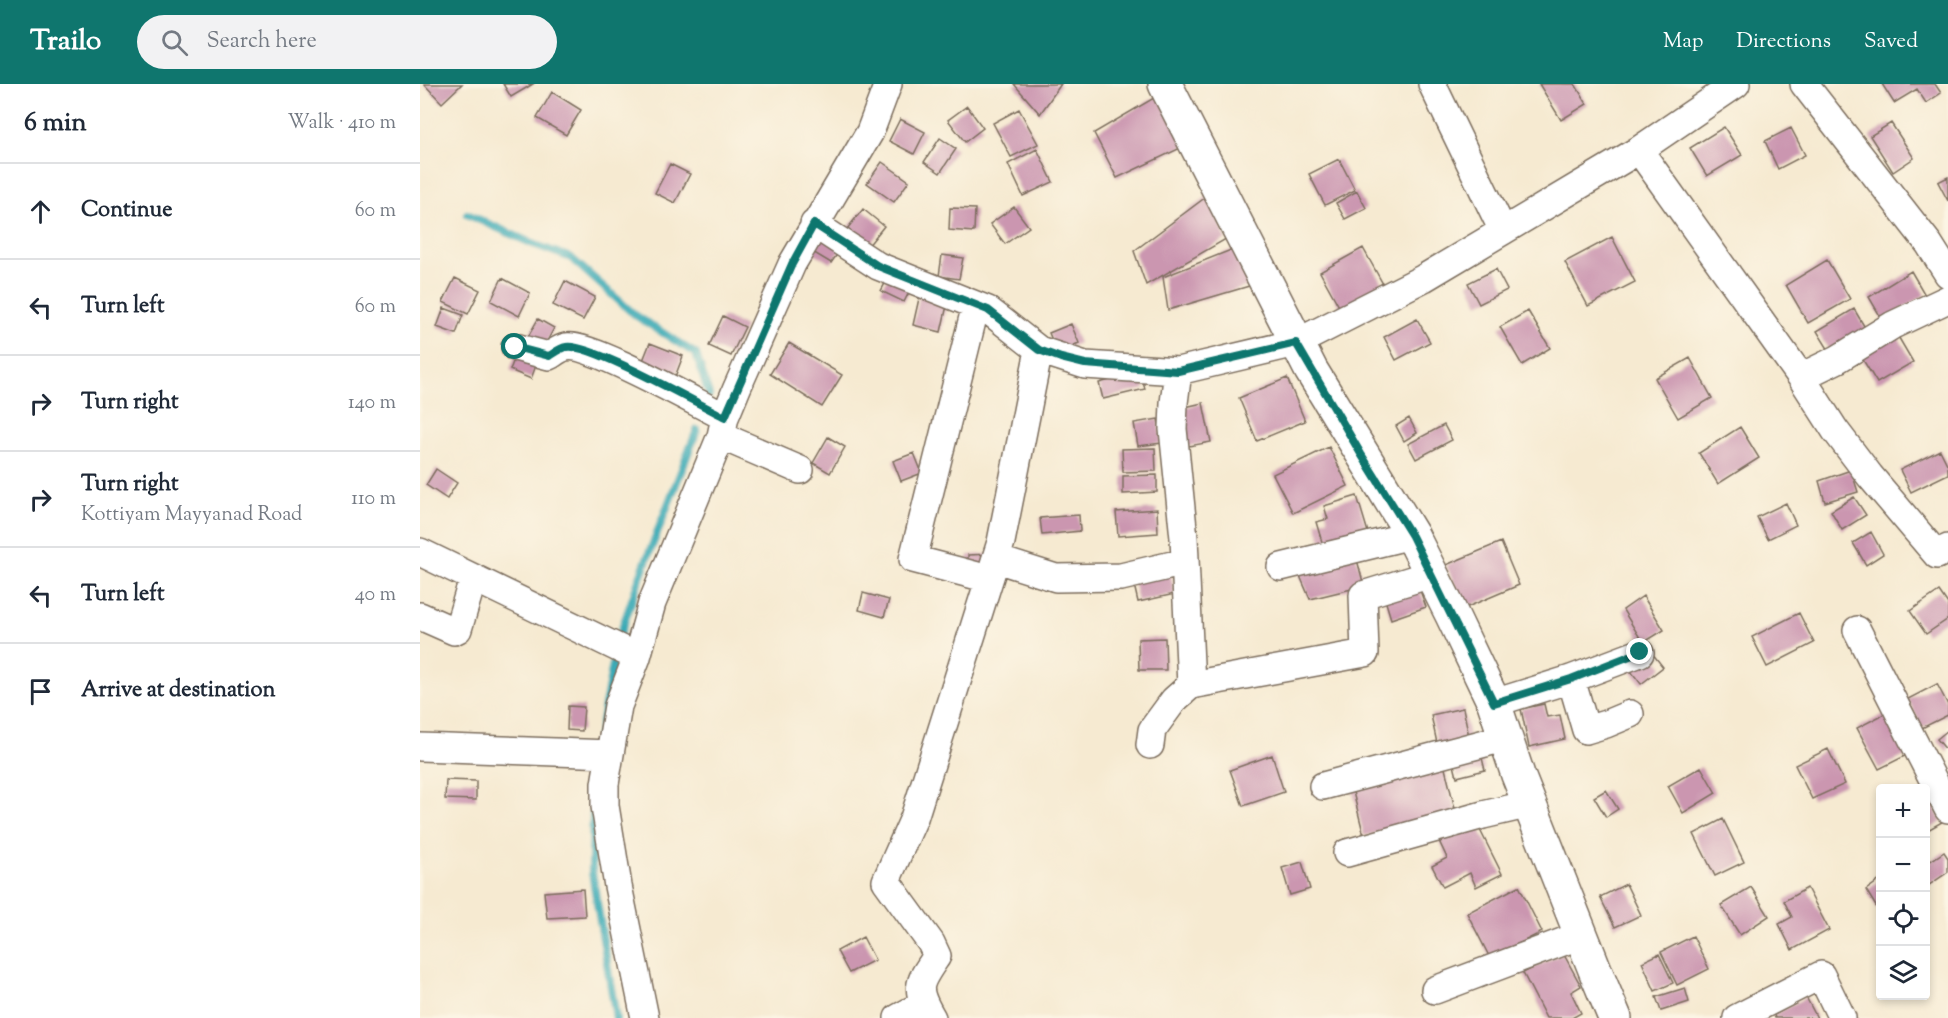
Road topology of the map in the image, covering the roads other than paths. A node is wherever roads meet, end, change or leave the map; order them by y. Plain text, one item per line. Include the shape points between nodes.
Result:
1 (888, 84) edge
2 (1165, 84) edge
3 (1432, 84) edge
4 (1736, 84) edge
5 (1804, 84) edge
6 (1640, 150) junction
7 (814, 224) junction
8 (1503, 231) junction
9 (1939, 240) edge
10 (1948, 274) edge
11 (1948, 299) edge
12 (976, 305) junction
13 (1296, 343) junction
14 (515, 347) dead end
15 (1039, 350) junction
16 (1178, 371) junction
17 (1801, 377) junction
18 (723, 427) junction
19 (800, 470) dead end
20 (1412, 536) junction
21 (420, 552) edge
22 (1944, 558) edge
23 (1185, 562) junction
24 (1281, 567) dead end
25 (993, 569) junction
26 (1431, 574) junction
27 (473, 579) junction
28 (420, 616) edge
29 (1857, 630) dead end
30 (1640, 652) dead end
31 (637, 657) junction
32 (1571, 679) junction
33 (1191, 685) junction
34 (1494, 703) junction
35 (1630, 714) dead end
36 (1504, 738) junction
37 (1149, 745) dead end
38 (420, 747) edge
39 (610, 754) junction
40 (1323, 786) dead end
41 (1530, 804) junction
42 (1948, 809) edge
43 (1347, 853) dead end
44 (1581, 935) junction
45 (1436, 990) dead end
46 (928, 1011) edge
47 (645, 1018) edge
48 (898, 1018) edge
49 (1616, 1018) edge
50 (1737, 1018) edge
51 (1842, 1018) edge

1 - 7 street via 870,132
2 - 13 street
3 - 8 street
4 - 6 street
5 - 9 street
6 - 8 street
6 - 17 street
7 - 12 street via 878,266
7 - 18 street via 792,264
8 - 13 street via 1424,278
9 - 10 street
11 - 17 street
12 - 15 street via 1006,322
12 - 25 street via 913,559
13 - 16 street
13 - 20 street
14 - 18 street via 549,356 566,347 583,348 605,356
15 - 16 street via 1085,364
15 - 25 street
16 - 23 street via 1173,429
17 - 22 street via 1870,476
18 - 19 street
18 - 31 street via 652,603
20 - 24 street
20 - 26 street
21 - 27 street
23 - 25 street via 1121,577 1056,578
23 - 33 street
25 - 46 street via 914,818 886,880 937,956 922,979 920,990
26 - 33 street via 1363,595 1365,653
26 - 34 street
27 - 28 street via 458,629 454,631
27 - 31 street
29 - 42 street
30 - 32 street
31 - 39 street via 618,706
32 - 34 street
32 - 35 street via 1586,730
33 - 37 street via 1174,700 1152,730
34 - 36 street
36 - 40 street
36 - 41 street
38 - 39 street
39 - 47 street via 605,806
41 - 43 street
41 - 44 street
44 - 45 street
44 - 49 street
46 - 48 street
50 - 51 street via 1821,975

